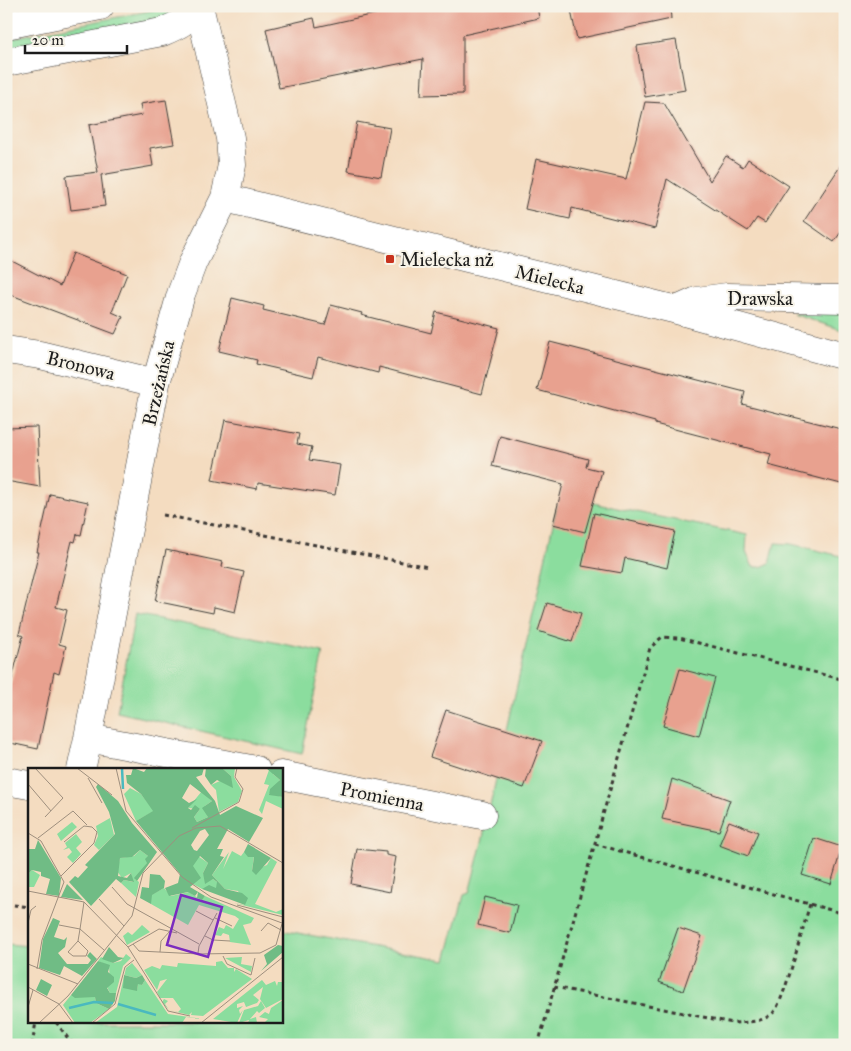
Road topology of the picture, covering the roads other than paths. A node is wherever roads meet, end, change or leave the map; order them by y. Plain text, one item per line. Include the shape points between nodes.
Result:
1 (100, 6) edge
2 (198, 6) edge
3 (6, 25) edge
4 (6, 62) edge
5 (225, 198) junction
6 (845, 299) edge
7 (677, 310) junction
8 (6, 350) edge
9 (845, 356) edge
10 (156, 383) junction
11 (88, 738) junction
12 (81, 768) edge
13 (246, 768) edge
14 (282, 776) edge
15 (6, 781) edge
16 (28, 785) edge
17 (482, 815) dead end

1 - 3 street
2 - 4 street via 179,26 162,32
2 - 5 street, Brzeżańska via 230,138 232,165
5 - 7 street, Mielecka
5 - 10 street, Brzeżańska via 181,294
6 - 7 street, Drawska via 727,297 697,301
7 - 9 street, Mielecka
8 - 10 street, Bronowa
10 - 11 street, Brzeżańska
11 - 12 street, Brzeżańska
11 - 13 street
14 - 17 street, Promienna
15 - 16 street

